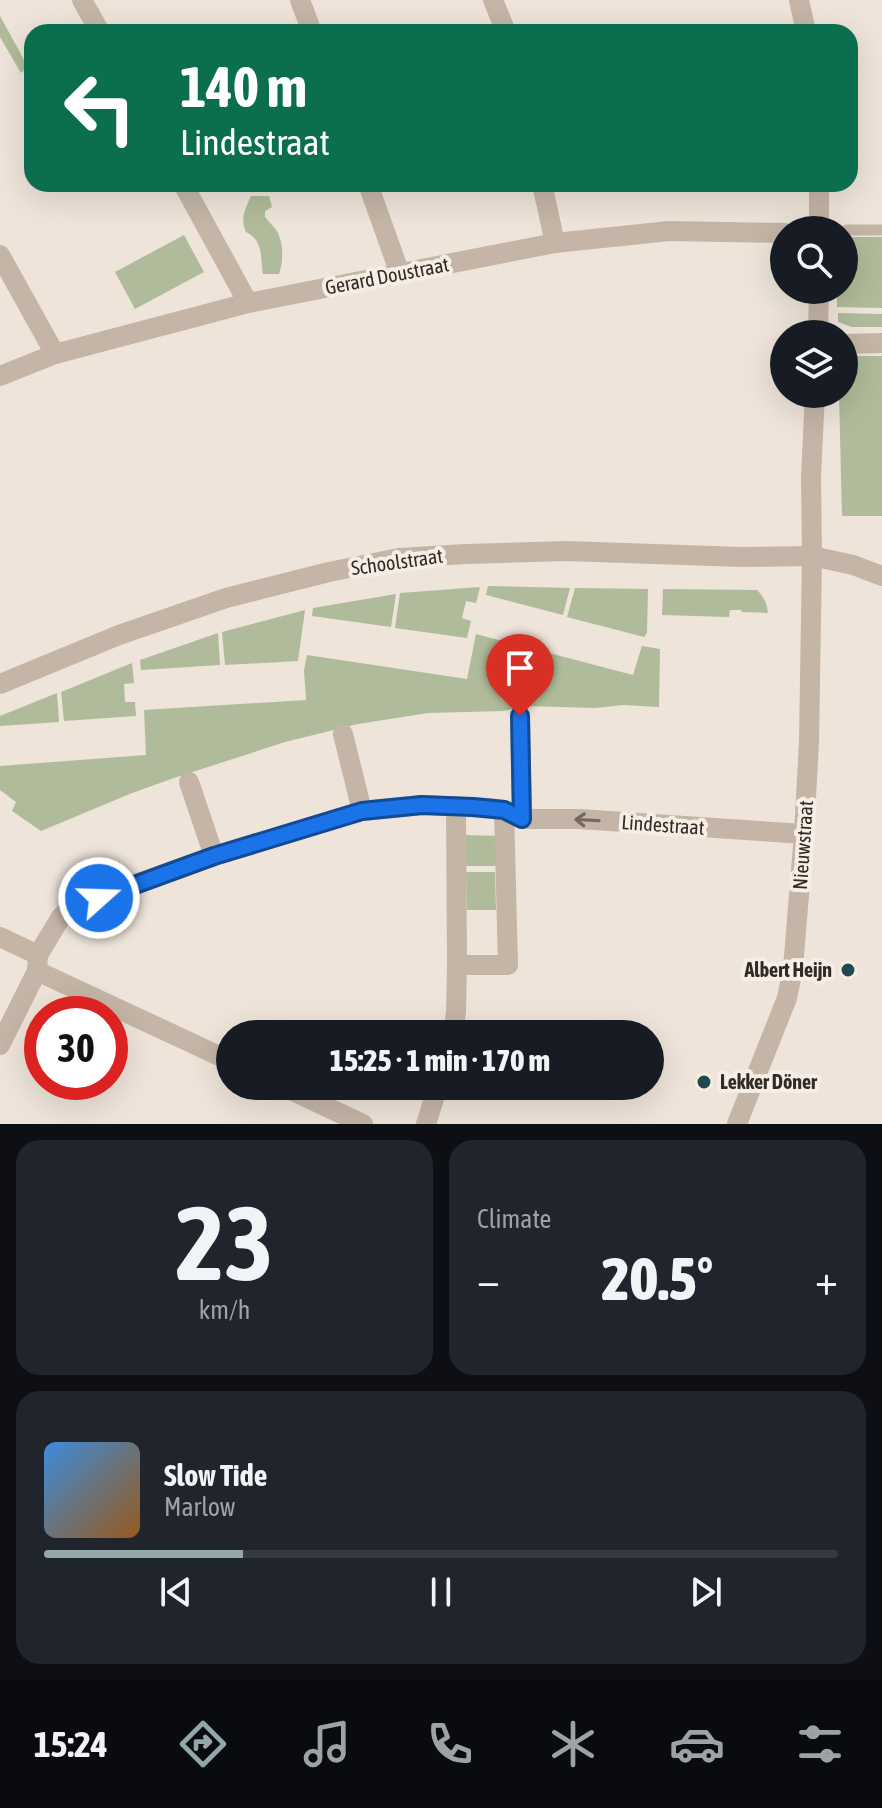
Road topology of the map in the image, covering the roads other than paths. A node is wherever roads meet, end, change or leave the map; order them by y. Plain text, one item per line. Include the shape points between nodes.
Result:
1 (82, 0) edge
2 (300, 0) edge
3 (493, 0) edge
4 (799, 0) edge
5 (96, 24) edge
6 (309, 24) edge
7 (503, 24) edge
8 (804, 24) edge
9 (187, 192) edge
10 (371, 192) edge
11 (544, 192) edge
12 (819, 192) edge
13 (819, 216) edge
14 (858, 230) edge
15 (882, 230) edge
16 (770, 233) edge
17 (555, 243) junction
18 (0, 255) edge
19 (400, 274) junction
20 (248, 303) junction
21 (882, 343) edge
22 (858, 344) edge
23 (55, 354) junction
24 (0, 376) edge
25 (814, 408) edge
26 (812, 556) junction
27 (882, 576) edge
28 (0, 684) edge
29 (520, 716) dead end
30 (343, 734) dead end
31 (189, 782) dead end
32 (456, 806) junction
33 (362, 811) junction
34 (513, 814) junction
35 (804, 834) junction
36 (214, 856) junction
37 (0, 937) edge
38 (37, 963) junction
39 (457, 965) junction
40 (455, 1020) edge
41 (0, 1045) edge
42 (216, 1054) edge
43 (312, 1100) edge
44 (434, 1100) edge
45 (363, 1124) edge
46 (426, 1124) edge
47 (737, 1124) edge

1 - 5 street
2 - 6 street
3 - 7 street
4 - 8 street
9 - 20 street
10 - 19 street
11 - 17 street
12 - 13 street
14 - 15 lane
16 - 17 street, Gerard Doustraat via 669,231
17 - 19 street, Gerard Doustraat
18 - 23 street
19 - 20 street, Gerard Doustraat
20 - 23 street, Gerard Doustraat
21 - 22 street
23 - 24 street, Gerard Doustraat
25 - 26 street, Nieuwstraat
26 - 27 street, Schoolstraat
26 - 28 street, Schoolstraat via 566,551 399,558 226,598
26 - 35 street, Nieuwstraat
29 - 34 street
30 - 33 street
31 - 36 street
32 - 33 street, Lindestraat
32 - 34 street, Lindestraat
32 - 39 street
33 - 36 street, Lindestraat
35 -> 34 street, Lindestraat
34 - 39 street via 508,965
35 - 47 street, Nieuwstraat via 787,998
36 - 38 street, Lindestraat via 70,908
37 - 38 street
38 - 41 street, Lindestraat
38 - 42 street
39 - 40 street
43 - 45 street
44 - 46 street

